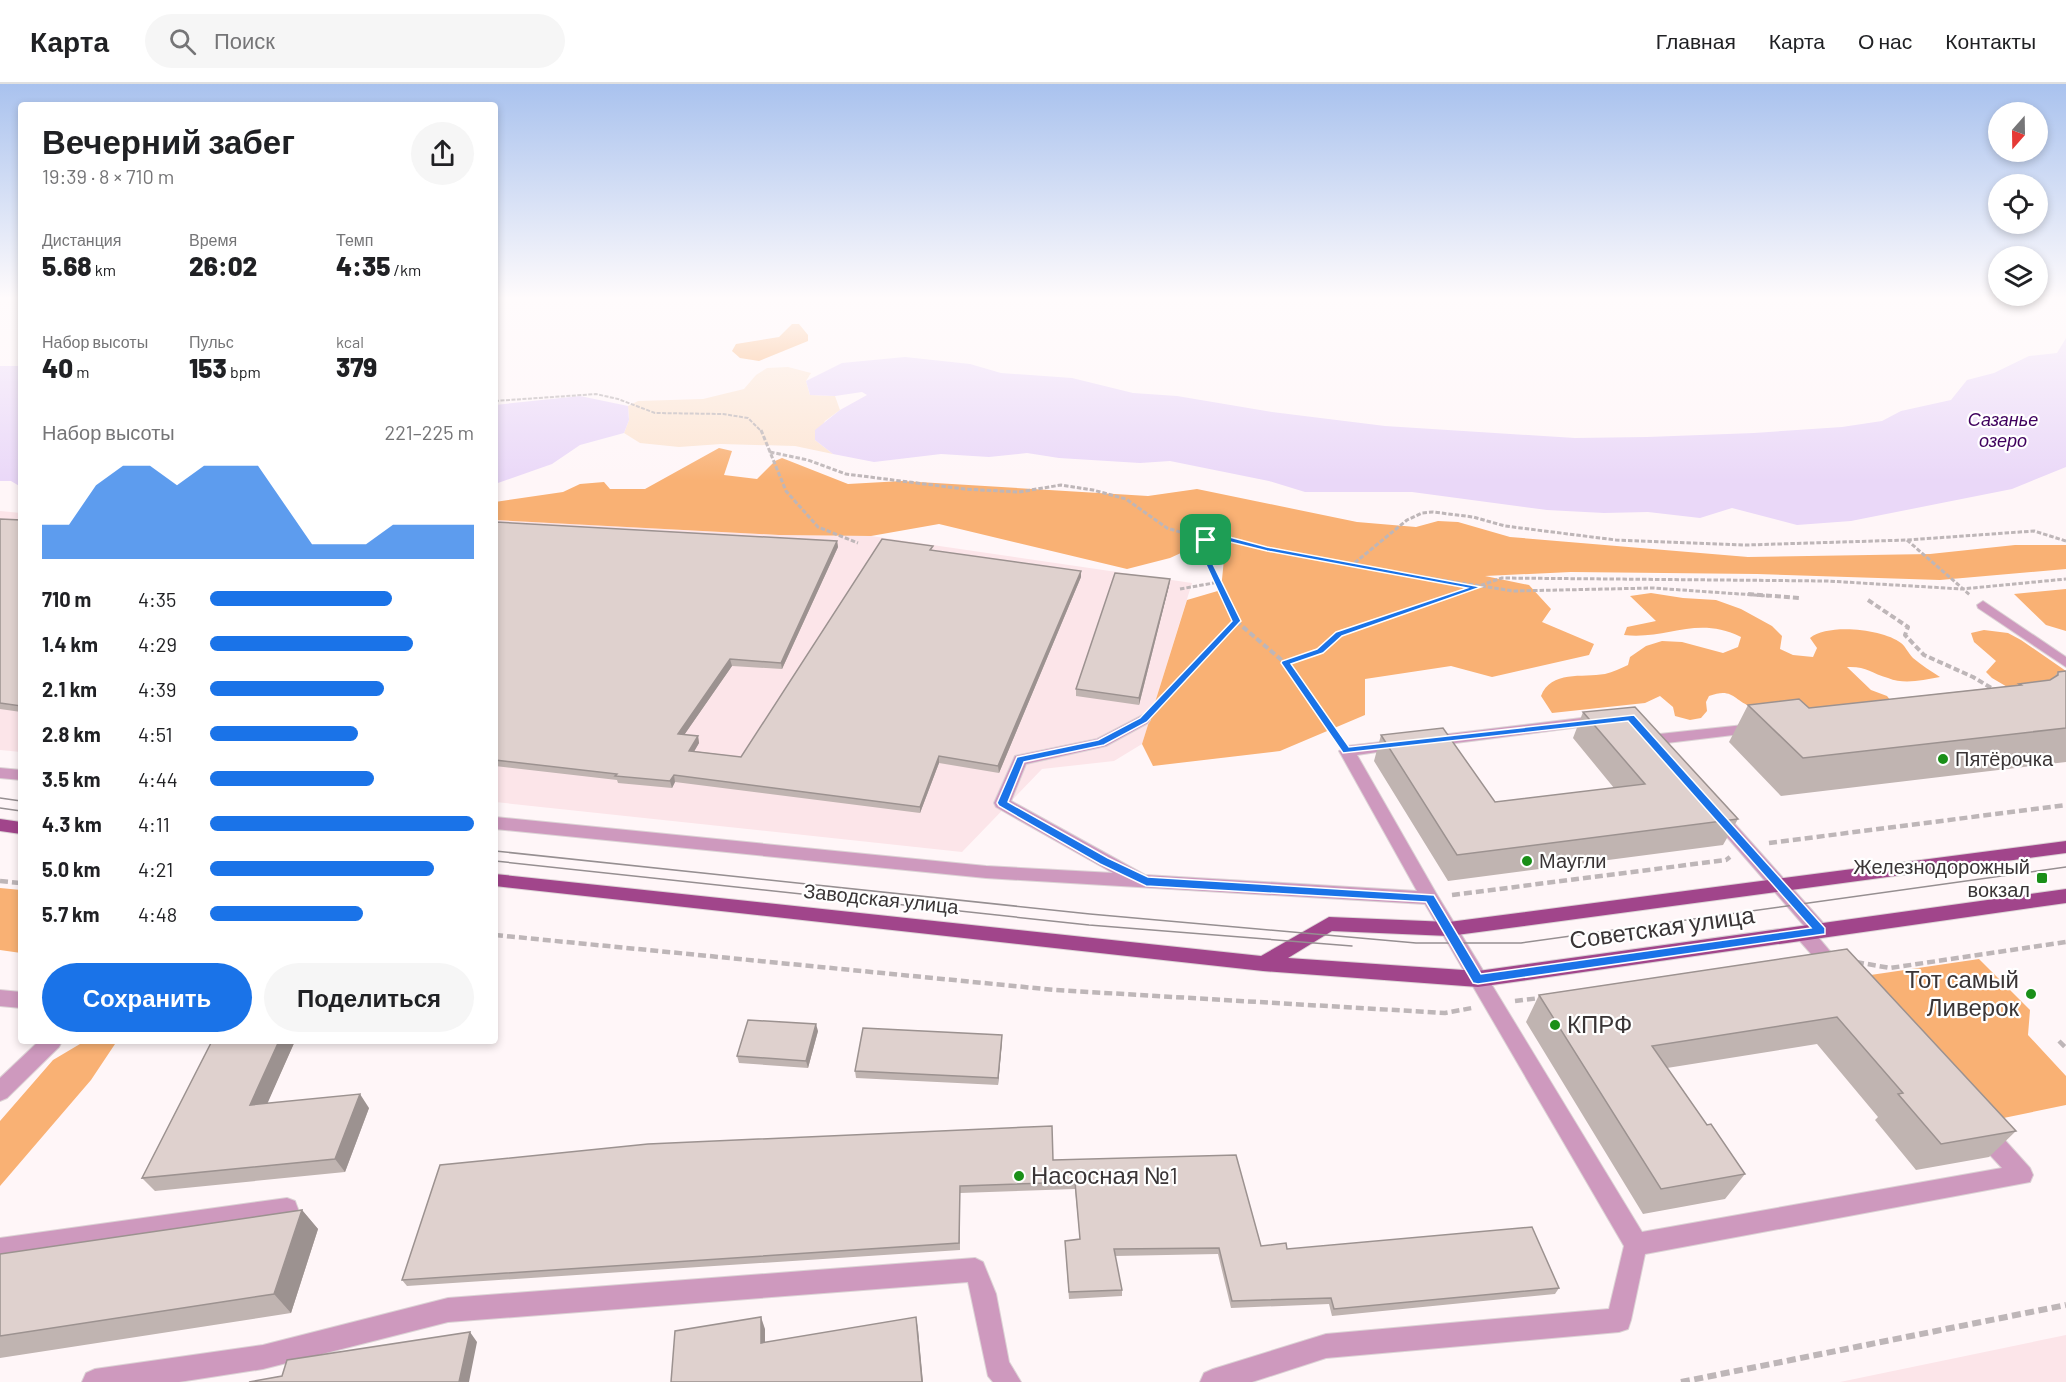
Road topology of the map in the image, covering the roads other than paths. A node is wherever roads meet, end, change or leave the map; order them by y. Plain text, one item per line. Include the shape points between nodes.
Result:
1 (1983, 605) dead end
2 (2064, 659) edge
3 (1618, 719) edge
4 (1143, 720) road end
5 (1637, 725) edge
6 (1764, 727) edge
7 (1650, 740) junction
8 (1666, 758) edge
9 (0, 773) edge
10 (18, 775) edge
11 (1705, 802) edge
12 (498, 823) edge
13 (0, 825) edge
14 (18, 828) edge
15 (2066, 847) edge
16 (498, 880) edge
17 (1146, 882) junction
18 (1780, 886) junction
19 (2066, 896) edge
20 (1430, 898) junction
21 (1449, 929) junction
22 (1812, 932) junction
23 (1263, 963) junction
24 (1478, 979) junction
25 (1848, 982) edge
26 (0, 998) edge
27 (18, 1000) edge
28 (49, 1044) edge
29 (0, 1092) edge
30 (1976, 1125) edge
31 (287, 1209) dead end
32 (1636, 1244) junction
33 (0, 1250) edge
34 (95, 1382) edge
35 (1008, 1382) edge
36 (1213, 1382) edge

1 - 2 street
3 - 20 street via 1347,751
4 - 17 street via 1101,743 1020,760 1002,803
5 - 7 street
6 - 7 street
7 - 8 street
9 - 10 street
11 - 18 street
12 - 17 street via 986,872
13 - 14 main road
15 - 18 main road, Советская улица
16 - 23 main road, Заводская улица
17 - 20 street
18 - 21 main road, Советская улица
18 - 22 street
19 - 22 main road, Советская улица
20 - 21 street
21 - 23 main road, Советская улица via 1329,924
21 - 24 street
22 - 24 main road, Советская улица
22 - 25 street
23 - 24 main road, Советская улица
24 - 32 street
26 - 27 street
28 - 29 street
30 - 32 street via 2022,1175
31 - 33 street
32 - 36 street via 1619,1320 1326,1346
34 - 35 street via 263,1357 448,1310 975,1270 984,1294 997,1367

